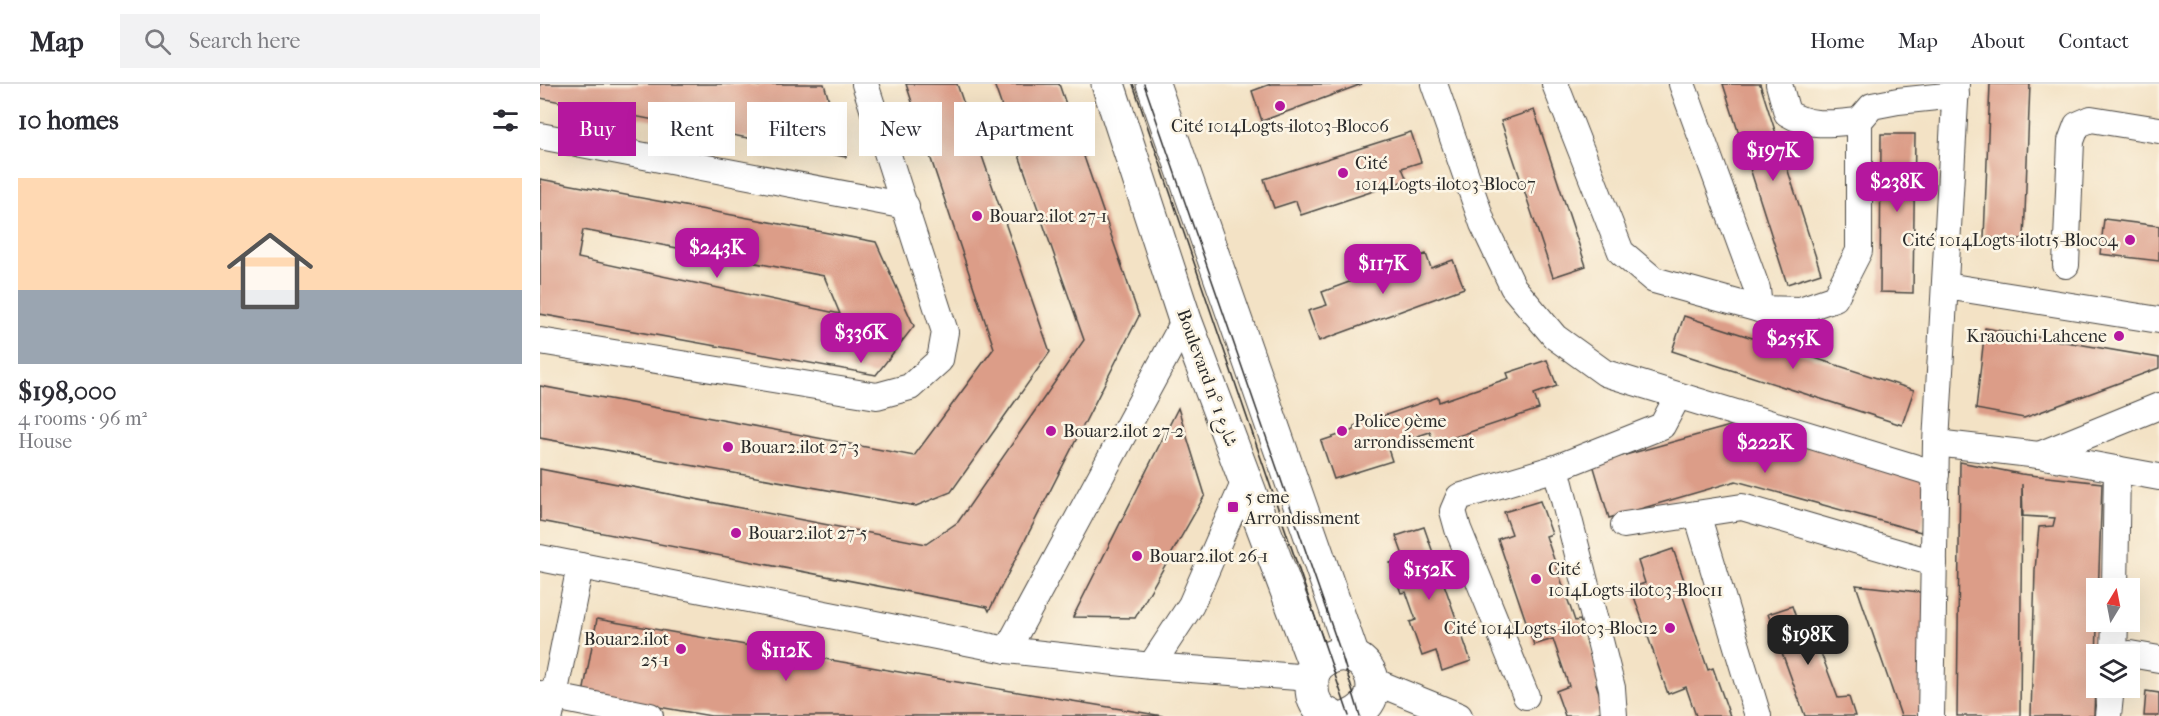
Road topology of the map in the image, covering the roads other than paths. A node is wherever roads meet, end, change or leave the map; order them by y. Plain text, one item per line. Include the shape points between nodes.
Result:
1 (864, 84) edge
2 (1108, 84) edge
3 (1153, 84) edge
4 (1434, 84) edge
5 (1555, 84) edge
6 (1682, 84) edge
7 (1779, 84) edge
8 (1956, 90) edge
9 (1859, 121) junction
10 (2159, 130) edge
11 (540, 136) edge
12 (906, 206) junction
13 (2066, 265) dead end
14 (1946, 286) junction
15 (1759, 309) junction
16 (1185, 320) junction
17 (2159, 320) edge
18 (540, 341) edge
19 (1678, 396) junction
20 (2159, 406) edge
21 (1935, 443) junction
22 (2039, 455) junction
23 (1556, 468) junction
24 (2117, 469) junction
25 (1936, 474) junction
26 (2159, 477) edge
27 (1245, 481) junction
28 (1697, 514) junction
29 (1624, 525) dead end
30 (540, 558) edge
31 (1934, 563) junction
32 (580, 566) junction
33 (2115, 578) edge
34 (1007, 650) junction
35 (2140, 656) edge
36 (2159, 659) edge
37 (1151, 666) junction
38 (1314, 673) junction
39 (1364, 694) edge
40 (1526, 696) dead end
41 (2110, 698) edge
42 (548, 702) edge
43 (650, 716) edge
44 (1330, 716) edge
45 (1459, 716) edge
46 (1614, 716) edge
47 (1758, 716) edge
48 (1931, 716) edge
49 (2108, 716) edge

1 - 12 street
2 - 16 main road, Boulevard n° شارع 1
3 - 39 main road
4 - 19 street via 1483,224 1513,287 1555,337 1605,373
5 - 15 street via 1622,252 1654,280
6 - 15 street via 1757,289
7 - 9 street via 1787,113 1802,121
8 - 9 street via 1872,106
8 - 14 street
9 - 15 street via 1859,251 1835,298 1800,310
10 - 13 street via 2091,119 2077,125 2072,141
11 - 12 street
12 - 18 street via 945,332 939,360 910,387 877,396
14 - 17 street
14 - 21 street
16 - 27 main road, Boulevard n° شارع 1
16 - 34 street
19 - 23 street via 1662,426
19 - 25 street
20 - 22 street
21 - 22 street
21 - 25 street
22 - 24 street
23 - 40 street via 1459,497 1452,512
23 - 46 street via 1612,688
24 - 26 street
24 - 33 street
25 - 31 street
27 - 37 street via 1191,605
27 - 38 main road, Boulevard n° شارع 1
28 - 29 street
28 - 31 street via 1742,507
28 - 47 street
30 - 32 street
31 - 48 street
32 - 34 street
32 - 42 street
34 - 37 street
35 - 36 street
37 - 38 street
38 - 39 main road via 1323,661 1342,654
38 - 44 main road, Boulevard n° شارع 1 via 1312,697
39 - 45 street
41 - 49 street
42 - 43 street

